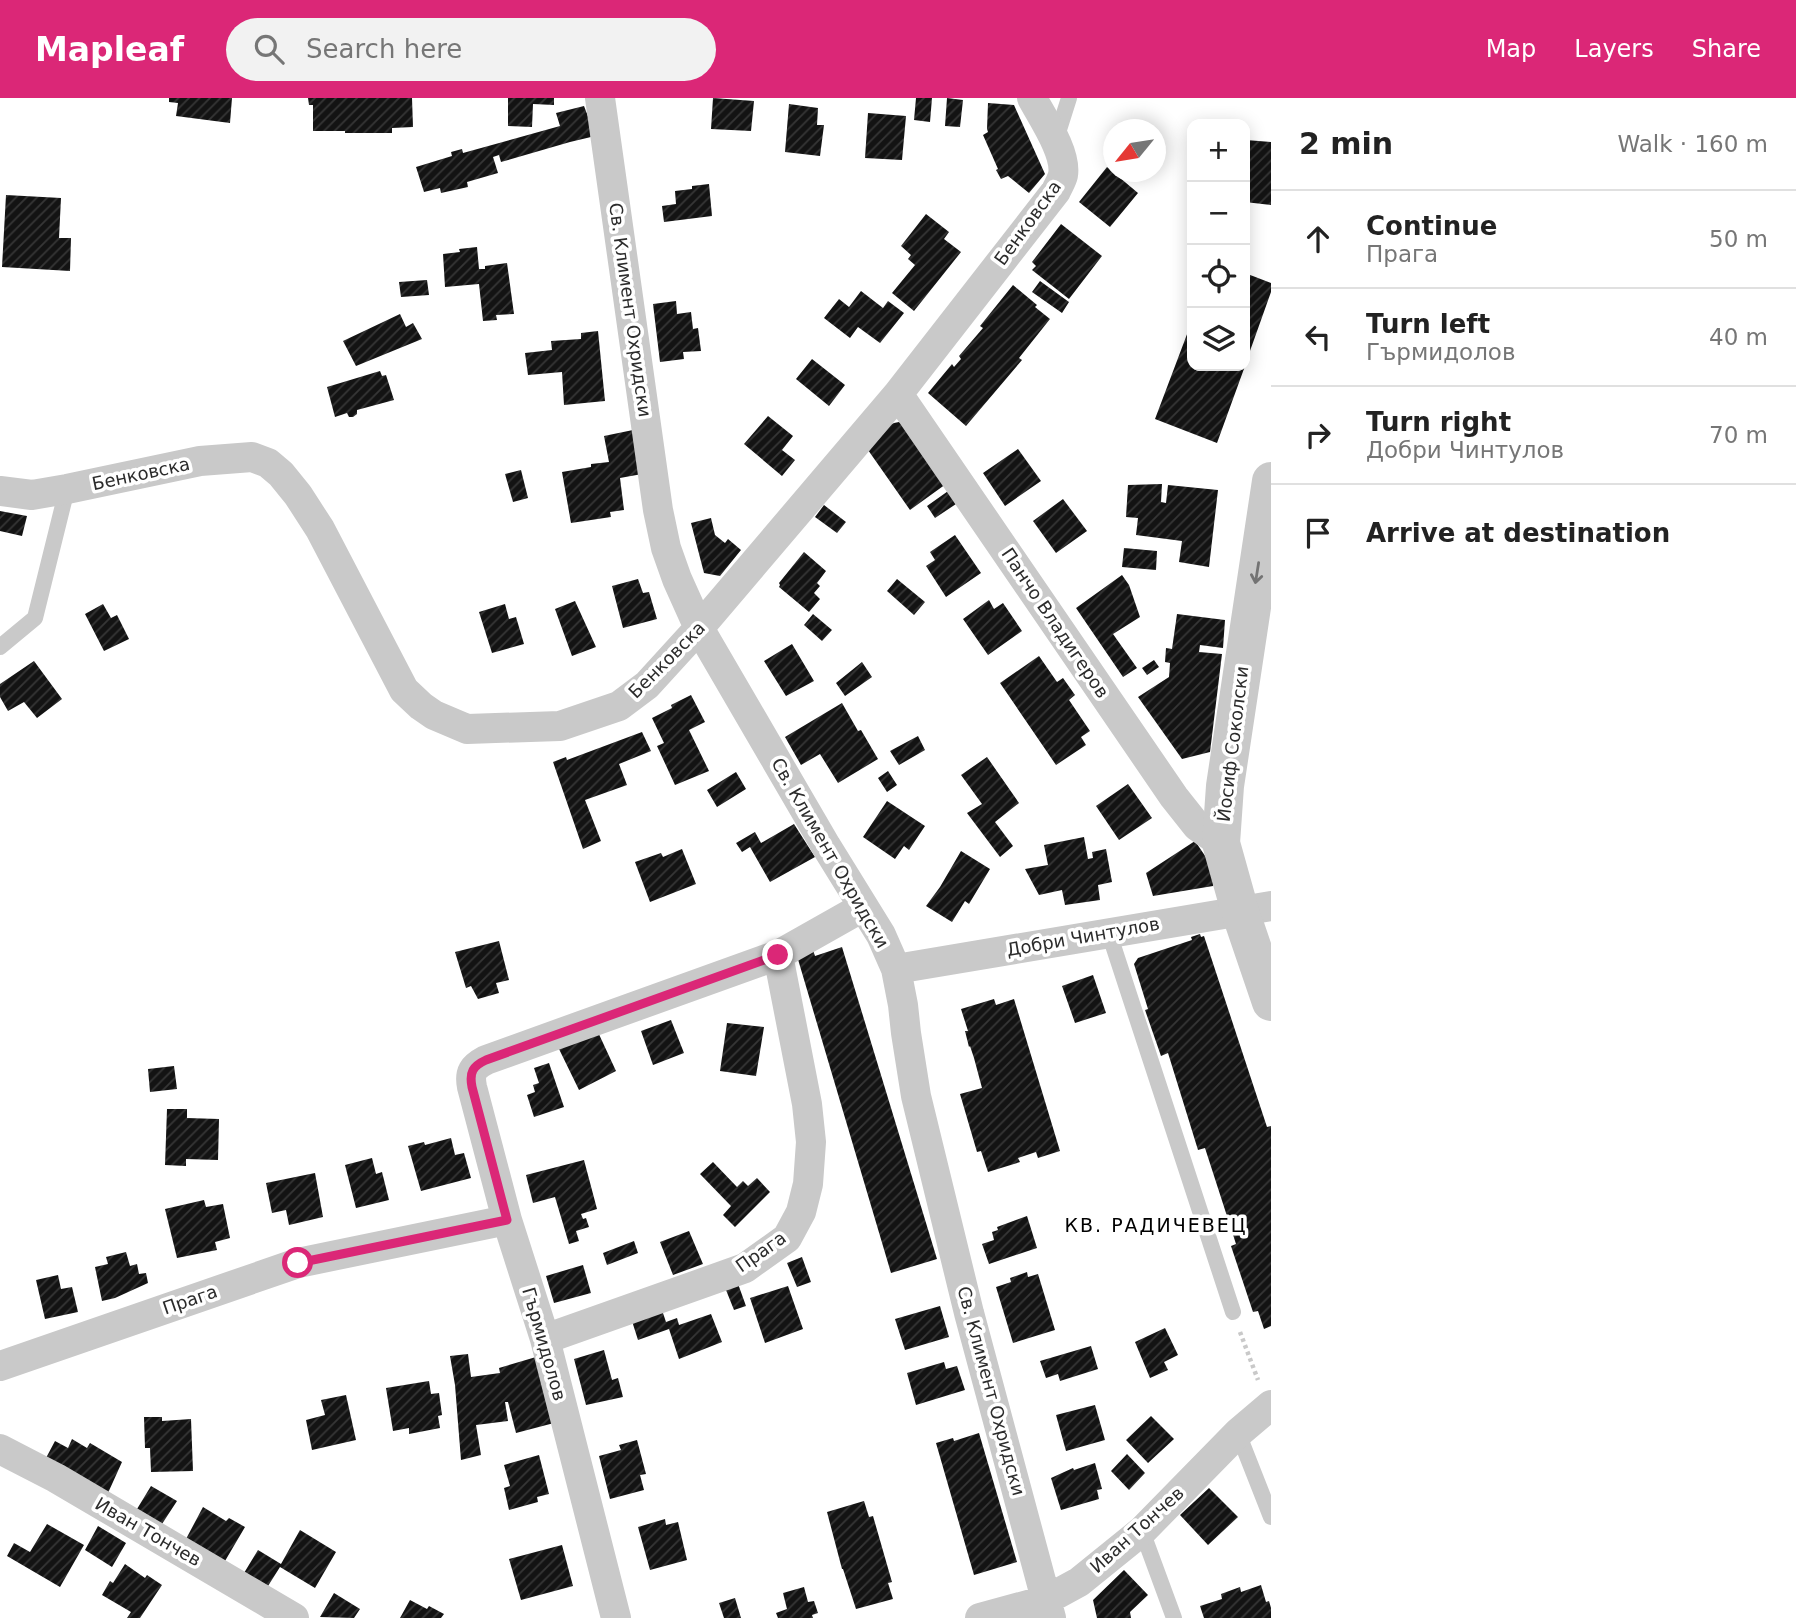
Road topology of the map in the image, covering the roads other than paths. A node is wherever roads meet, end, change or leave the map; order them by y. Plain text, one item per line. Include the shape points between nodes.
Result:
1 (600, 98) edge
2 (1032, 98) edge
3 (1069, 98) edge
4 (1055, 142) junction
5 (898, 394) junction
6 (1271, 481) edge
7 (66, 489) junction
8 (0, 491) edge
9 (699, 628) junction
10 (0, 647) edge
11 (1221, 843) junction
12 (863, 907) junction
13 (1255, 909) edge
14 (1109, 933) junction
15 (778, 955) junction
16 (896, 969) junction
17 (1271, 1002) edge
18 (507, 1220) junction
19 (1233, 1312) road end
20 (545, 1339) junction
21 (0, 1366) edge
22 (1269, 1406) edge
23 (1238, 1433) junction
24 (0, 1449) edge
25 (1271, 1517) edge
26 (1142, 1531) junction
27 (1049, 1609) edge
28 (294, 1618) edge
29 (616, 1618) edge
30 (980, 1618) edge
31 (1174, 1618) edge

1 - 9 street, Св. Климент Охридски via 658,510 666,548
2 - 4 street
3 - 4 lane
4 - 5 street, Бенковска via 1063,175 1056,191
5 - 9 street, Бенковска
5 - 11 street, Панчо Владигеров via 1174,797 1197,825
6 -> 11 street, Йосиф Соколски via 1225,786
7 - 8 street, Бенковска via 32,495
7 - 9 street, Бенковска via 200,461 252,457 268,463 298,495 320,529 404,690 434,715 467,729 560,726 619,706 647,685
7 - 10 lane via 35,618
9 - 12 street, Св. Климент Охридски
11 - 13 street, Йосиф Соколски
12 - 15 street
12 - 16 street, Св. Климент Охридски
13 - 14 street, Добри Чинтулов
13 - 17 street, Йосиф Соколски
14 - 16 street, Добри Чинтулов
14 - 19 lane
15 - 18 street, Гърмидолов via 478,1064 470,1079
15 - 20 street, Прага via 811,1142 808,1184 801,1212 787,1238 745,1268
16 - 27 street, Св. Климент Охридски via 916,1096
18 - 20 street, Гърмидолов
18 - 21 street, Прага via 298,1263
20 - 29 street, Гърмидолов
22 - 23 street, Иван Тончев
23 - 25 lane
23 - 26 street, Иван Тончев
24 - 28 street, Иван Тончев
26 - 27 street, Иван Тончев
26 - 31 lane
27 - 30 street, Иван Тончев

